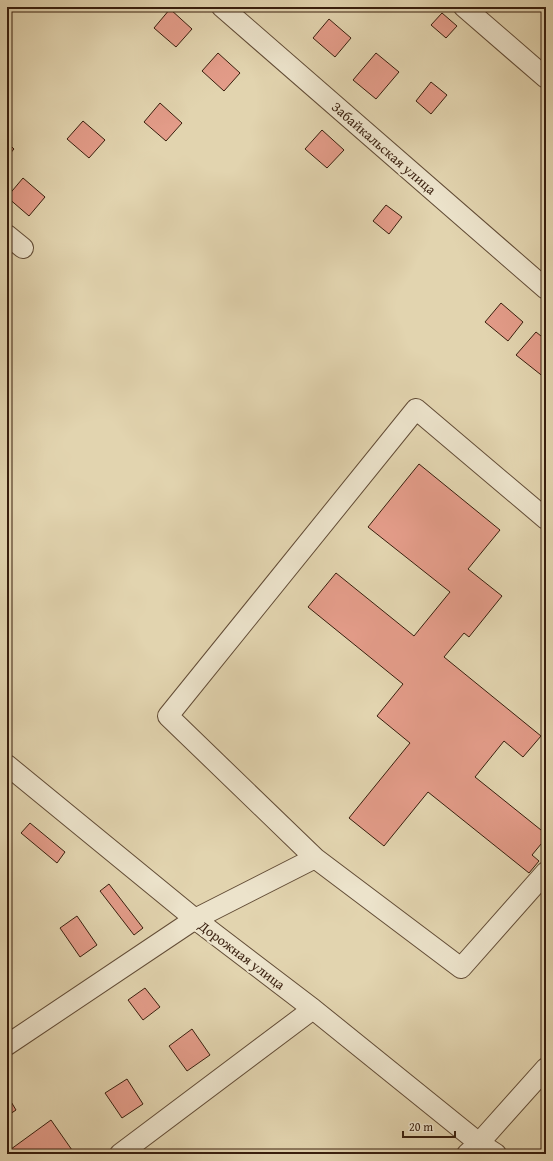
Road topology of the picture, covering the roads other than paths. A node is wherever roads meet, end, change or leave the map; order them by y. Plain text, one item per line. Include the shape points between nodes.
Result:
1 (222, 7) edge
2 (464, 7) edge
3 (546, 78) edge
4 (7, 235) edge
5 (23, 248) dead end
6 (546, 289) edge
7 (546, 519) edge
8 (7, 765) edge
9 (315, 858) junction
10 (546, 872) edge
11 (195, 919) junction
12 (313, 1009) junction
13 (7, 1045) edge
14 (542, 1080) edge
15 (473, 1149) edge
16 (120, 1154) edge
17 (496, 1154) edge

1 - 6 street, Забайкальская улица
2 - 3 street
4 - 5 street
7 - 9 street via 416,409 168,716
8 - 11 street, Дорожная улица
9 - 10 street via 461,968
9 - 11 street
11 - 12 street, Дорожная улица
11 - 13 street
12 - 15 street, Дорожная улица
12 - 16 street
14 - 15 street
15 - 17 street, Дорожная улица

